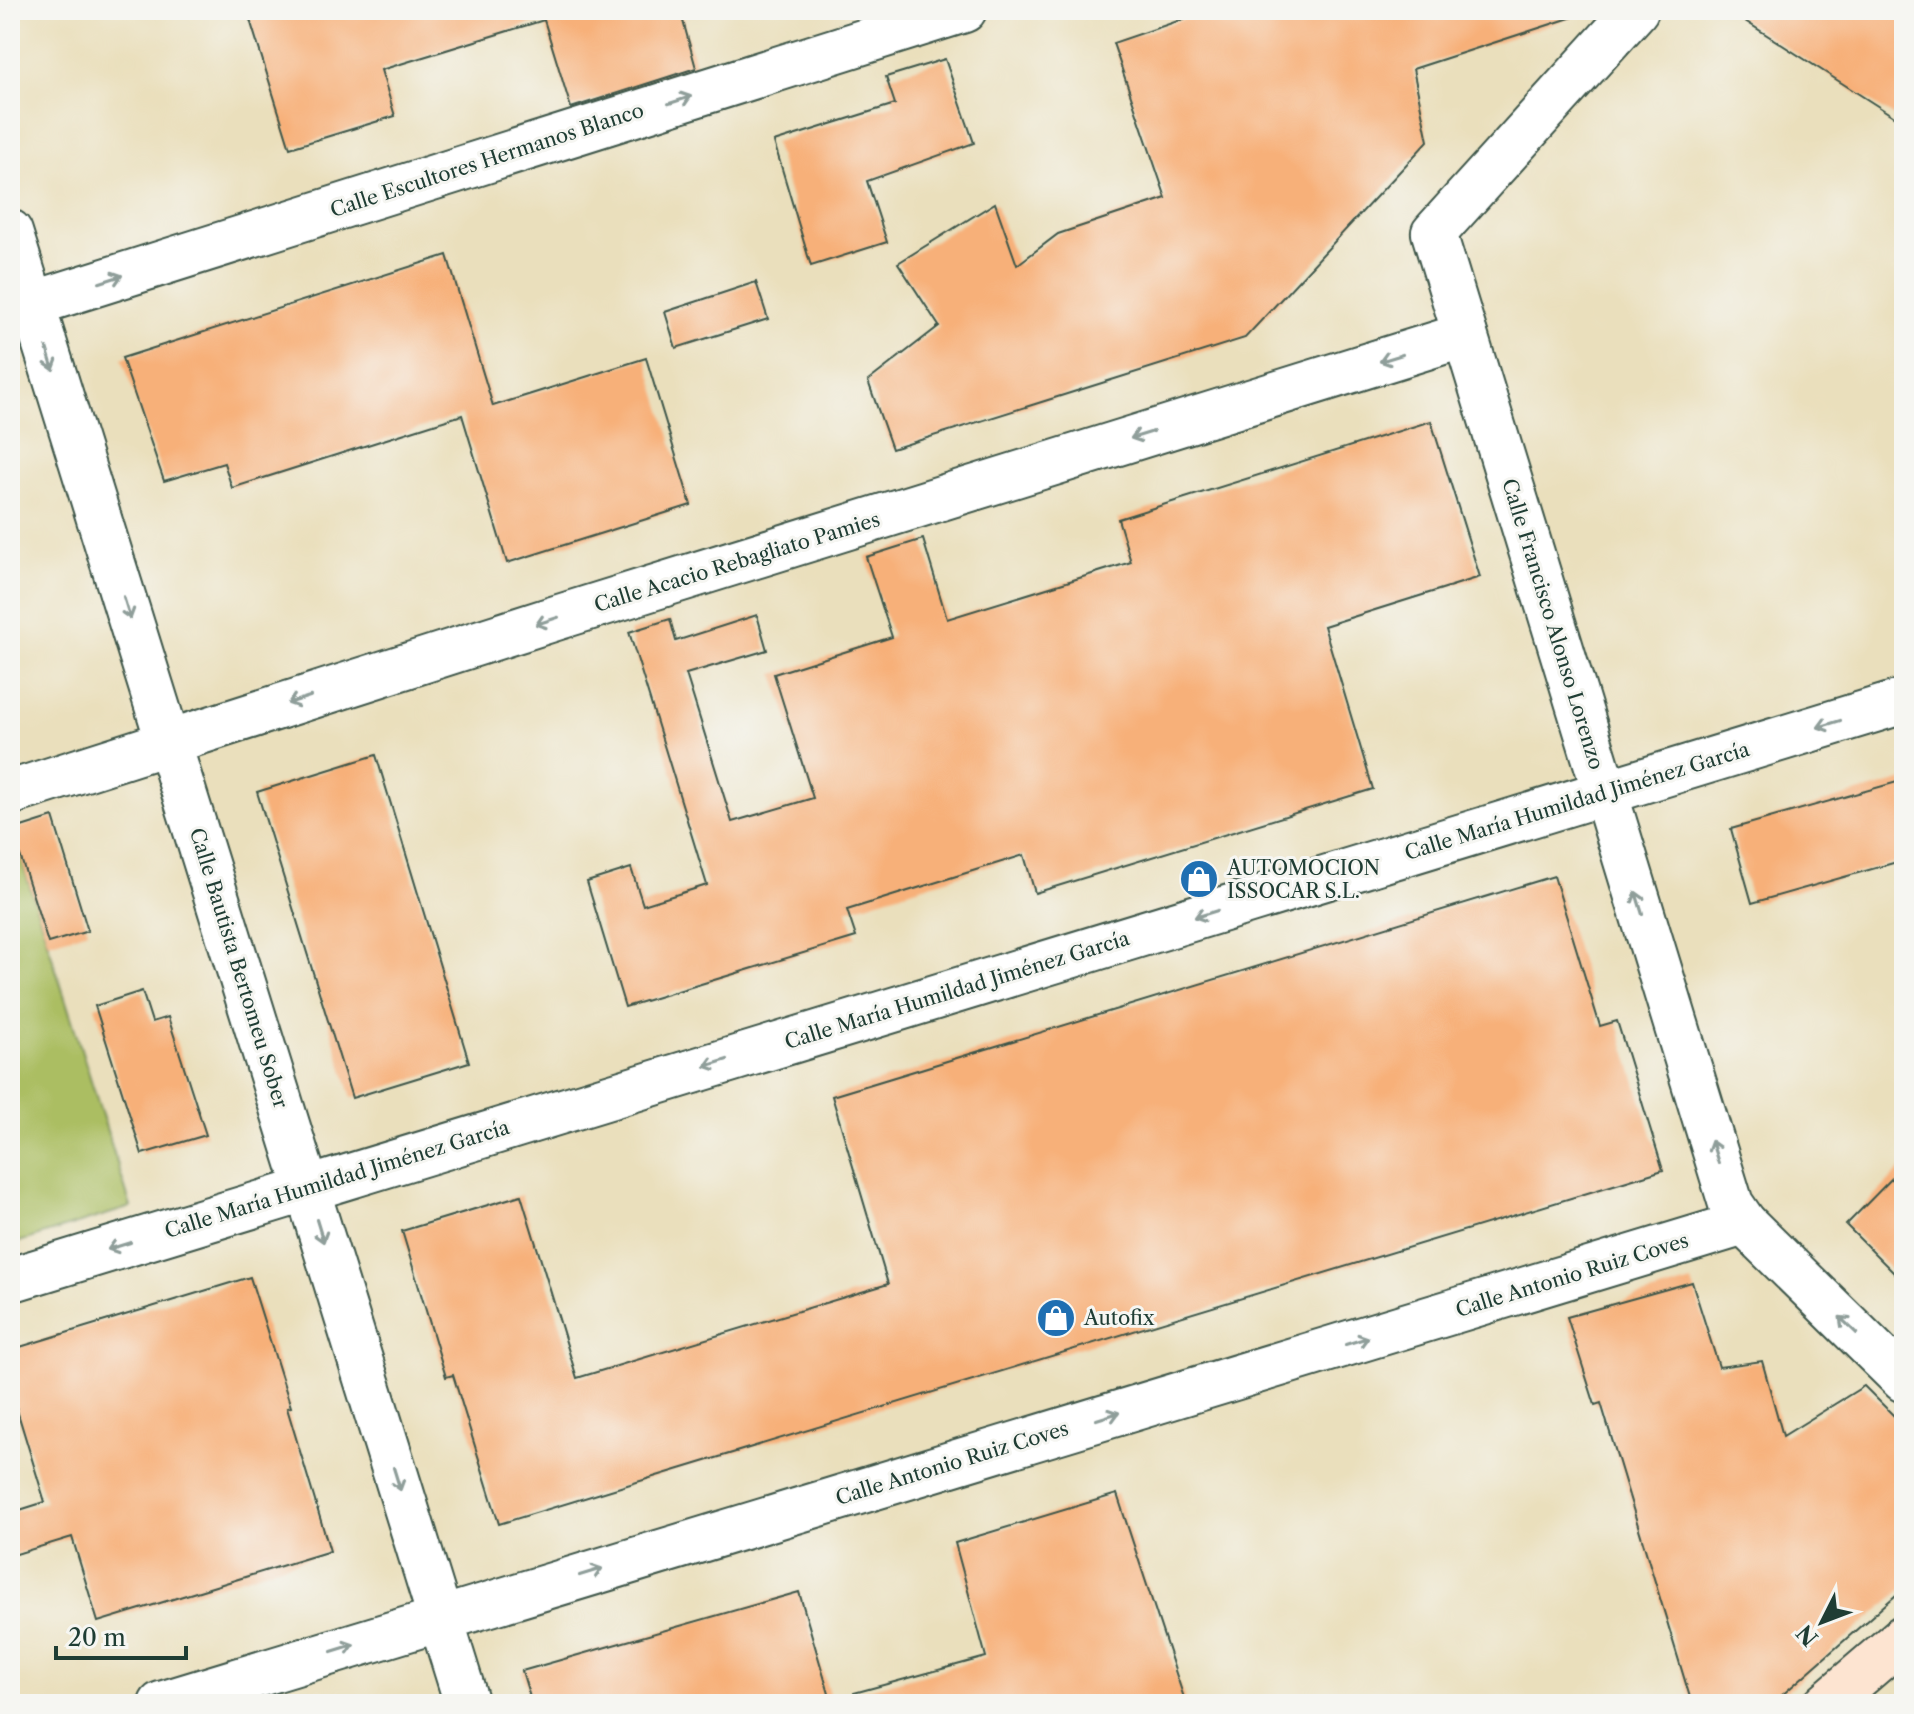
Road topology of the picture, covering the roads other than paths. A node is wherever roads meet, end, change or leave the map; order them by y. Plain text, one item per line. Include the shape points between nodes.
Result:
1 (964, 10) edge
2 (1636, 10) edge
3 (10, 232) edge
4 (21, 307) edge
5 (1465, 335) junction
6 (1904, 701) edge
7 (169, 743) junction
8 (10, 793) edge
9 (1605, 793) junction
10 (307, 1187) junction
11 (1744, 1223) junction
12 (10, 1280) edge
13 (1904, 1380) edge
14 (440, 1617) junction
15 (1904, 1637) edge
16 (161, 1704) edge
17 (467, 1704) edge
18 (1826, 1704) edge

4 -> 1 street, Calle Escultores Hermanos Blanco
2 - 5 street, Calle Francisco Alonso Lorenzo via 1434,233
3 - 4 street, Calle Bautista Bertomeu Sober
4 -> 7 street, Calle Bautista Bertomeu Sober
5 -> 7 street, Calle Acacio Rebagliato Pamies
5 - 9 street, Calle Francisco Alonso Lorenzo
6 -> 9 street, Calle María Humildad Jiménez García
7 - 8 street, Calle Acacio Rebagliato Pamies
7 - 10 street, Calle Bautista Bertomeu Sober
9 -> 10 street, Calle María Humildad Jiménez García
11 -> 9 street, Calle Francisco Alonso Lorenzo via 1731,1204
10 -> 12 street, Calle María Humildad Jiménez García
10 -> 14 street, Calle Bautista Bertomeu Sober
13 -> 11 street, Calle Francisco Alonso Lorenzo
14 -> 11 street, Calle Antonio Ruiz Coves
16 -> 14 street, Calle Antonio Ruiz Coves
14 - 17 street, Calle Bautista Bertomeu Sober
15 - 18 street

